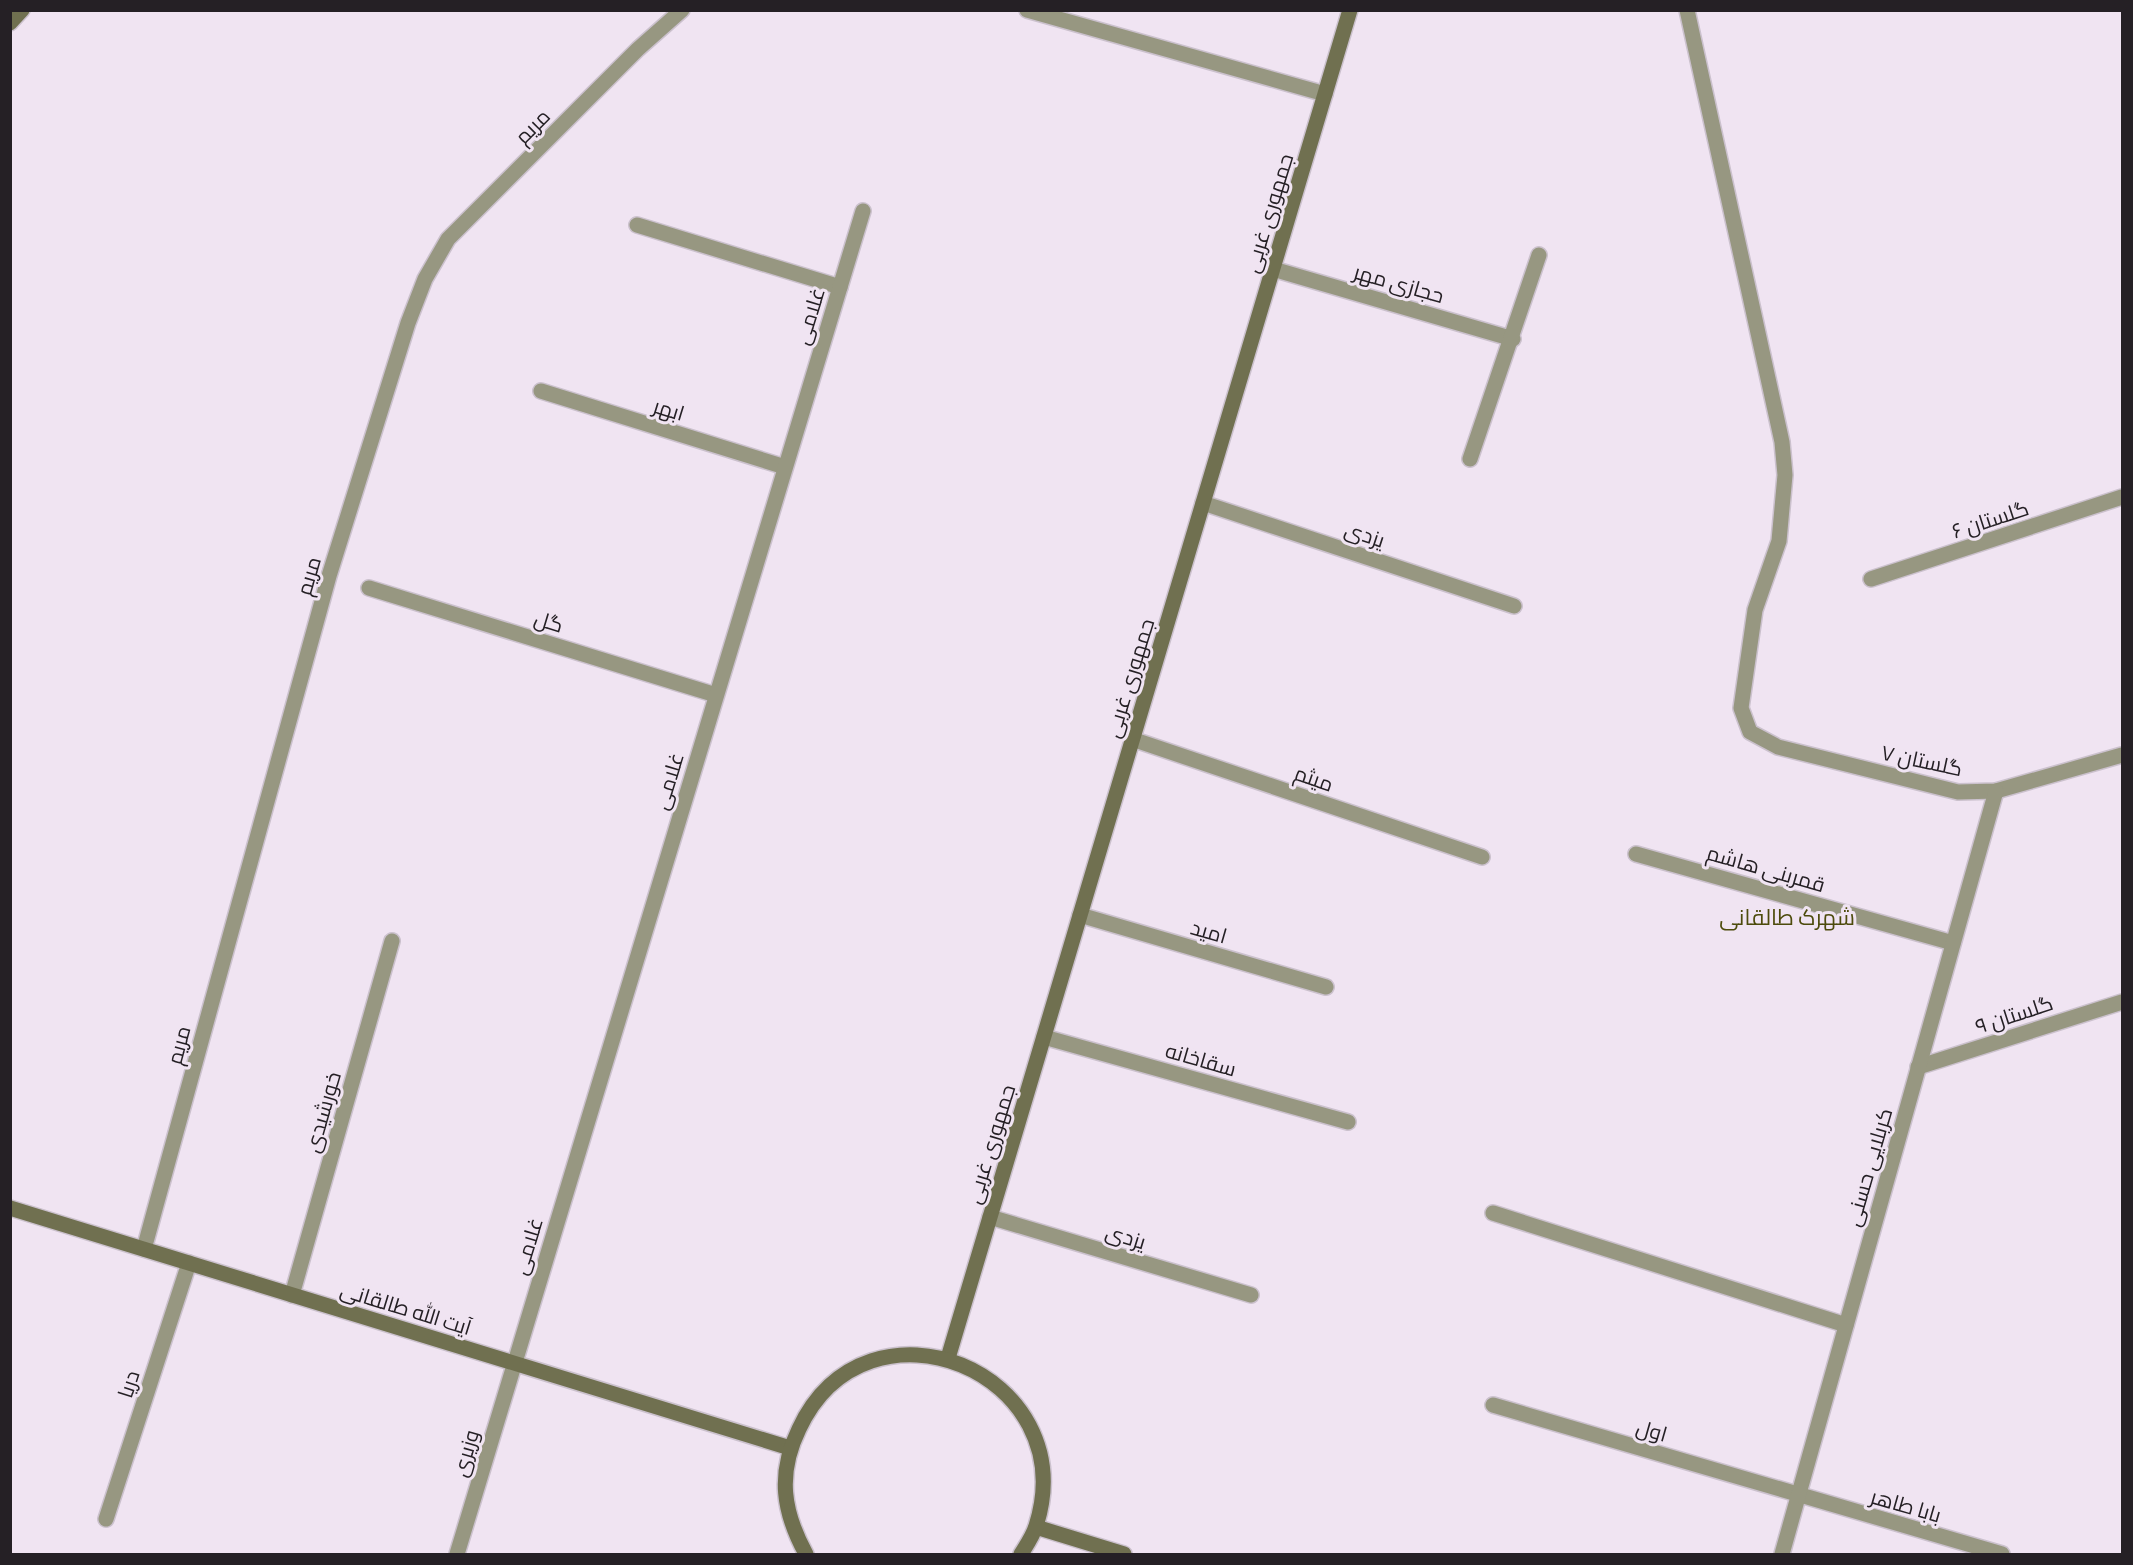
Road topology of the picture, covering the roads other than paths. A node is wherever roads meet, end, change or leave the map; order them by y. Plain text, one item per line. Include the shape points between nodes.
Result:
1 (22, 10) edge
2 (682, 10) edge
3 (1027, 10) edge
4 (1350, 10) edge
5 (1687, 10) edge
6 (10, 23) edge
7 (1325, 94) junction
8 (863, 211) dead end
9 (637, 225) dead end
10 (1539, 255) dead end
11 (1273, 268) junction
12 (840, 287) junction
13 (1513, 339) junction
14 (541, 391) dead end
15 (1470, 459) dead end
16 (785, 467) junction
17 (2122, 497) edge
18 (1203, 503) junction
19 (1871, 579) dead end
20 (369, 588) dead end
21 (1514, 606) dead end
22 (716, 695) junction
23 (1132, 739) junction
24 (2122, 755) edge
25 (1996, 791) junction
26 (1636, 854) dead end
27 (1482, 858) dead end
28 (1080, 915) junction
29 (392, 941) dead end
30 (1953, 943) junction
31 (1326, 987) dead end
32 (2122, 1002) edge
33 (1044, 1037) junction
34 (1918, 1067) junction
35 (1348, 1122) dead end
36 (10, 1208) edge
37 (1493, 1214) dead end
38 (990, 1217) junction
39 (144, 1249) junction
40 (189, 1263) junction
41 (292, 1295) junction
42 (1251, 1295) dead end
43 (1846, 1325) junction
44 (948, 1358) junction
45 (513, 1362) junction
46 (1493, 1405) dead end
47 (790, 1448) junction
48 (1798, 1495) junction
49 (106, 1519) dead end
50 (1036, 1527) junction
51 (457, 1554) edge
52 (806, 1554) edge
53 (1021, 1554) edge
54 (1124, 1554) edge
55 (1782, 1554) edge
56 (2002, 1554) edge

1 - 6 street
2 - 39 street, مریم via 448,239 425,279 329,576
3 - 7 street
4 - 7 street, جمهوری غربی
5 - 25 street, گلستان ۷ via 1782,442 1785,476 1779,541 1755,610 1741,708 1750,732 1778,747 1958,792
7 - 11 street, جمهوری غربی
8 - 12 street, غلامی
9 - 12 street
10 - 13 street
11 - 13 street, حجازی مهر
11 - 18 street, جمهوری غربی
12 - 16 street, غلامی
13 - 15 street
14 - 16 street, ابهر
16 - 22 street, غلامی
17 - 19 street, گلستان ۶
18 - 21 street, یزدی
18 - 23 street, جمهوری غربی
20 - 22 street, گل
22 - 45 street, غلامی
23 - 27 street, میثم
23 - 28 street, جمهوری غربی
24 - 25 street, گلستان ۷
25 - 30 street, کربلایی حسنی
26 - 30 street, قمربنی هاشم
28 - 31 street, امید
28 - 33 street, جمهوری غربی
29 - 41 street, خورشیدی
30 - 34 street, کربلایی حسنی
32 - 34 street, گلستان ۹
33 - 35 street, سقاخانه
33 - 38 street, جمهوری غربی
34 - 43 street, کربلایی حسنی
36 - 39 street, آیت الله طالقانی
37 - 43 street
38 - 42 street, یزدی
38 - 44 street, جمهوری غربی
39 - 40 street, آیت الله طالقانی
40 - 41 street, آیت الله طالقانی
40 - 49 street, دریا
41 - 45 street, آیت الله طالقانی
43 - 48 street, کربلایی حسنی
44 - 47 street via 908,1354 869,1362 834,1382 807,1412
44 - 50 street via 986,1376 1017,1405 1032,1433 1043,1485
45 - 47 street, آیت الله طالقانی
45 - 51 street, وزیری
46 - 48 street, اول
47 - 52 street via 784,1488 792,1528
48 - 55 street, کربلایی حسنی
48 - 56 street, بابا طاهر
50 - 53 street
50 - 54 street

